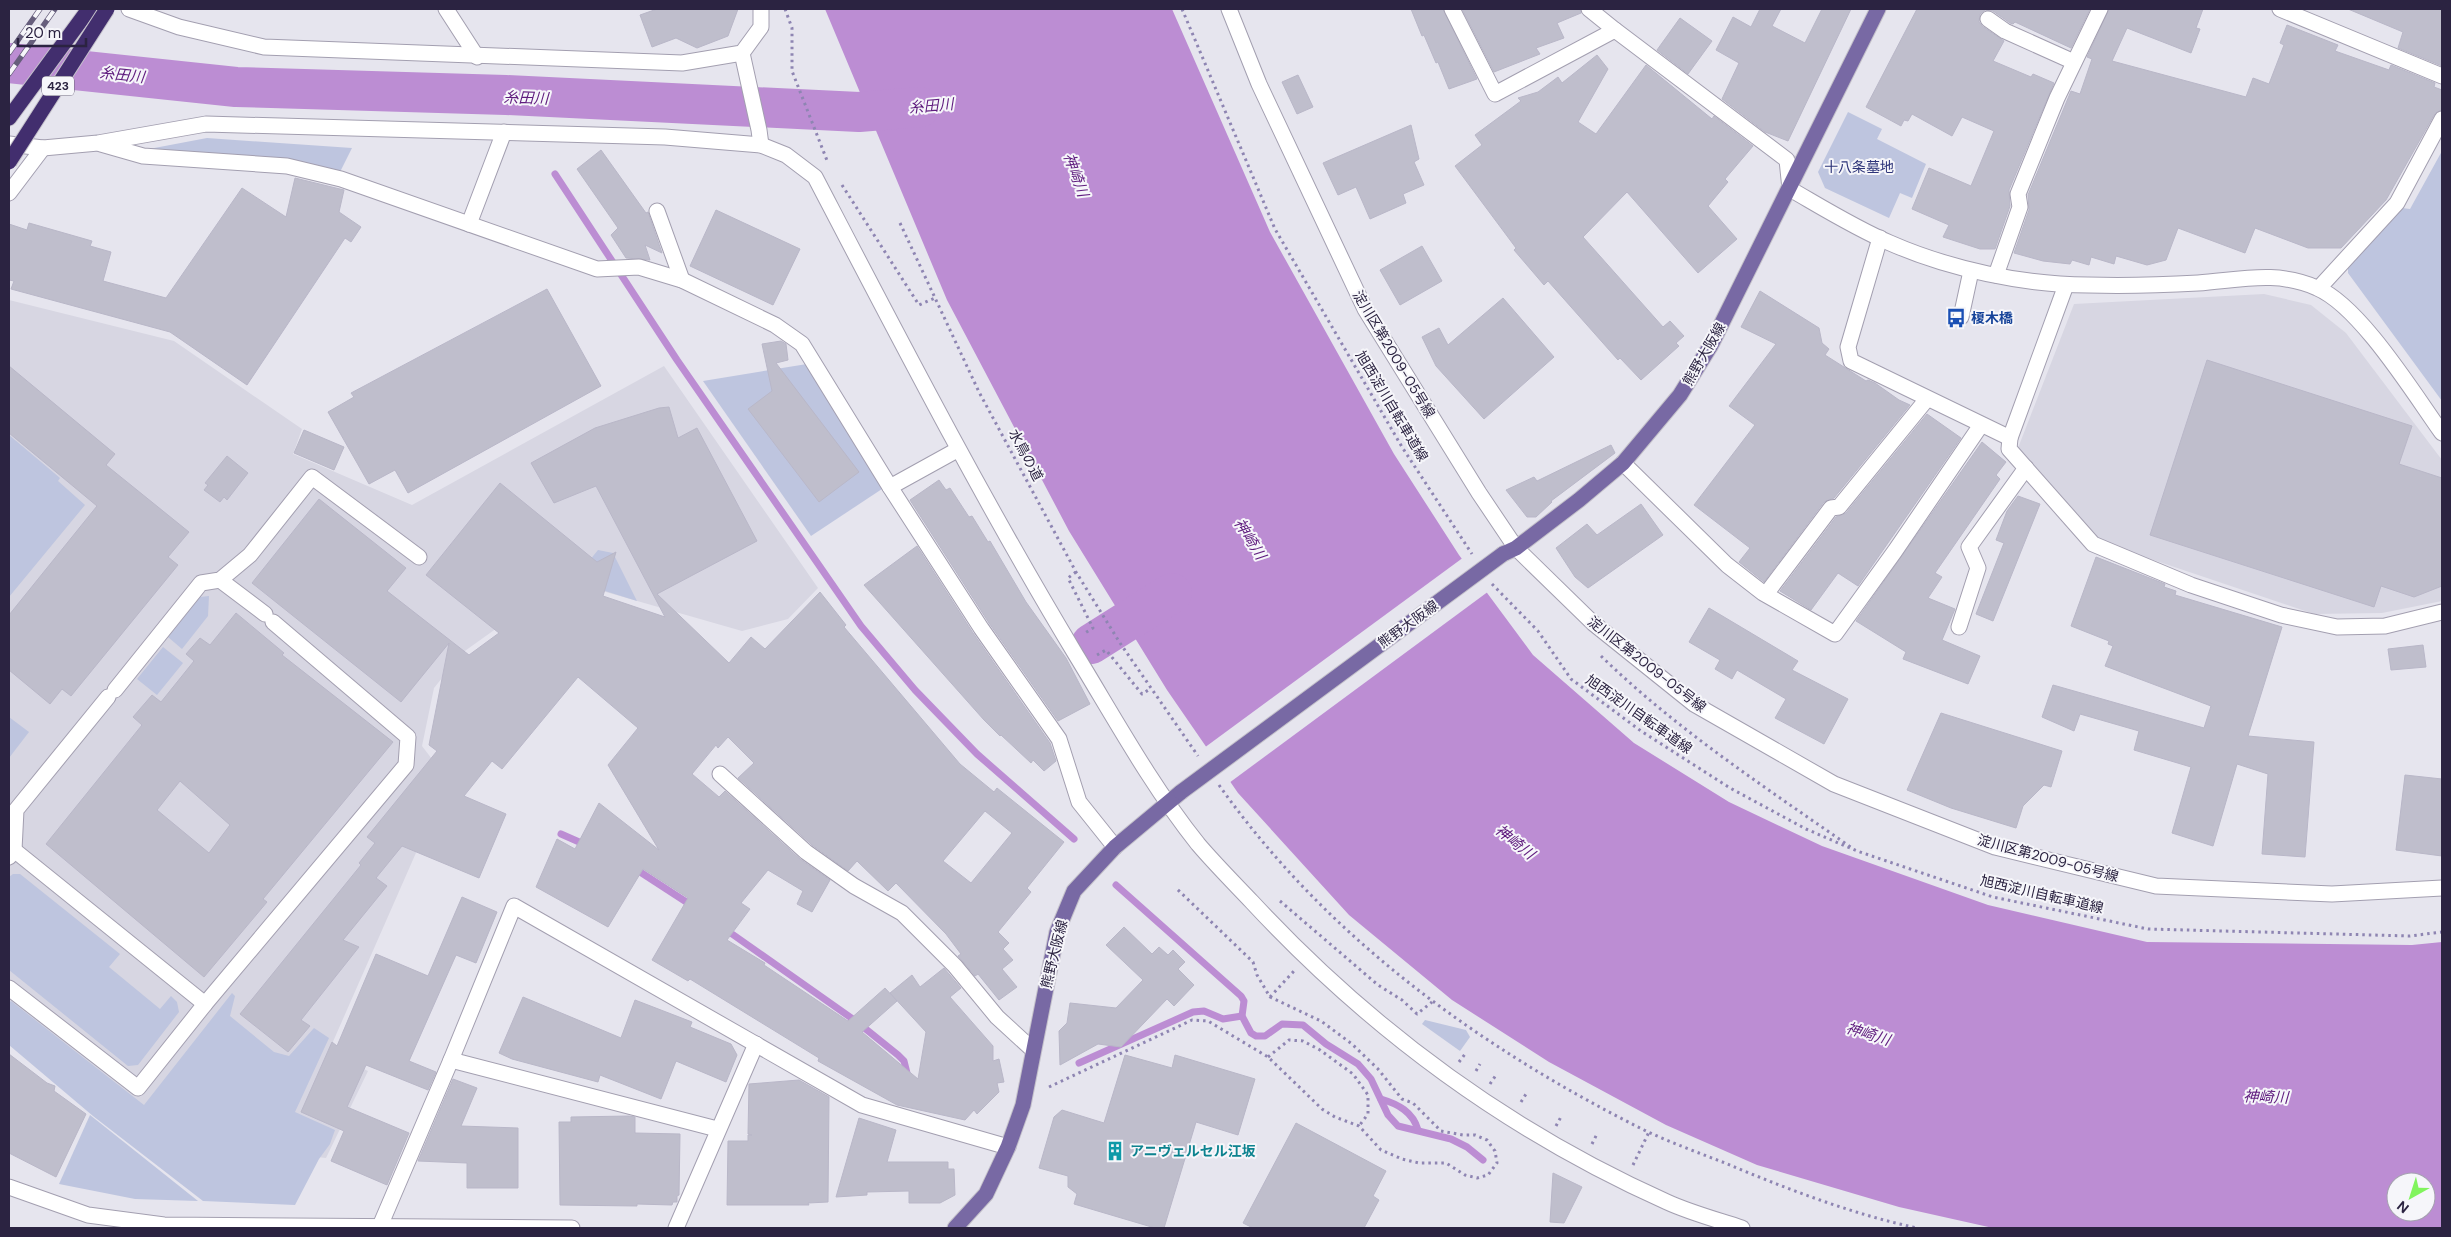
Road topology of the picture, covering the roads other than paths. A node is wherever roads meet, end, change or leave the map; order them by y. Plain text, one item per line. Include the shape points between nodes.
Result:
1 (89, 9) edge
2 (107, 9) edge
3 (446, 9) edge
4 (761, 9) edge
5 (1230, 9) edge
6 (1452, 9) edge
7 (1590, 9) edge
8 (1878, 9) edge
9 (2100, 9) edge
10 (2280, 9) edge
11 (137, 10) edge
12 (2301, 13) edge
13 (1988, 18) dead end
14 (1615, 30) junction
15 (742, 53) junction
16 (477, 57) junction
17 (2074, 62) junction
18 (2442, 76) edge
19 (9, 118) edge
20 (2442, 119) edge
21 (504, 132) junction
22 (98, 143) junction
23 (9, 144) edge
24 (760, 145) junction
25 (43, 148) junction
26 (9, 162) edge
27 (1790, 189) junction
28 (9, 193) edge
29 (657, 211) dead end
30 (469, 224) junction
31 (1880, 238) junction
32 (1971, 271) junction
33 (1996, 276) junction
34 (682, 280) junction
35 (2066, 285) junction
36 (2319, 288) junction
37 (1960, 317) dead end
38 (1928, 399) junction
39 (1981, 425) junction
40 (2442, 433) edge
41 (2010, 438) junction
42 (957, 450) junction
43 (1623, 463) junction
44 (2026, 468) junction
45 (890, 487) junction
46 (1510, 551) junction
47 (419, 557) dead end
48 (220, 580) junction
49 (1766, 594) junction
50 (2442, 612) edge
51 (1959, 627) dead end
52 (720, 774) dead end
53 (1168, 803) junction
54 (1115, 847) junction
55 (12, 853) edge
56 (2442, 888) edge
57 (9, 988) edge
58 (205, 1004) junction
59 (756, 1044) junction
60 (1033, 1050) junction
61 (451, 1060) junction
62 (717, 1129) junction
63 (1008, 1147) junction
64 (9, 1187) edge
65 (87, 1222) edge
66 (380, 1226) junction
67 (237, 1227) edge
68 (572, 1228) edge
69 (676, 1228) edge
70 (955, 1228) edge
71 (1742, 1228) edge

1 - 19 highway, 423
2 - 26 highway, 423, bridge
3 - 16 street
4 - 15 street via 761,27
5 - 46 street, 淀川区第2009-05号線 via 1259,84 1365,309 1479,493
6 - 14 street via 1496,94
7 - 14 street
8 - 27 main road, 熊野大阪線
9 - 17 street
10 - 12 street
11 - 16 street via 179,27 264,47
12 - 18 street
13 - 17 street via 2005,31
14 - 27 street via 1787,160
15 - 16 street via 682,63
15 - 24 street
17 - 33 street via 2018,194 2020,207
20 - 36 street via 2397,203
21 - 22 street via 206,124
21 - 24 street via 664,137
21 - 30 street
22 - 25 street
22 - 30 street via 143,156 287,166 341,179
23 - 25 street
24 - 42 street via 786,155 815,177
25 - 28 street
27 - 31 street
27 - 43 main road, 熊野大阪線 via 1712,345 1680,395
29 - 34 street
30 - 34 street via 597,269 639,267
31 - 32 street
31 - 38 street via 1848,347 1851,361
32 - 33 street
32 - 37 street
33 - 35 street
34 - 45 street via 775,325 802,344
35 - 36 street via 2198,283 2272,276
35 - 41 street
36 - 40 street via 2346,307 2370,334
38 - 39 street
38 - 49 street via 1839,506 1831,508
39 - 41 street
39 - 49 street via 1835,634
41 - 44 street via 2009,449
42 - 45 street
42 - 53 street via 1044,602
43 - 46 main road, 熊野大阪線
43 - 49 street via 1727,565
44 - 50 street via 2101,550 2191,585 2281,615 2337,627 2386,626
44 - 51 street via 1969,547 1978,568
45 - 54 street via 981,628 1059,740 1079,802
46 - 53 main road, 熊野大阪線, bridge
46 - 56 street, 淀川区第2009-05号線 via 1694,704 1834,784 1995,847 2156,886 2332,894
47 - 48 street via 312,477 250,555
48 - 55 street via 201,583 16,810
48 - 58 street via 408,737 406,765
52 - 60 street via 806,852 854,886 902,913 955,966 997,1017
53 - 54 main road, 熊野大阪線
53 - 71 street via 1199,845 1292,945 1387,1032 1464,1090 1612,1176 1670,1204
54 - 60 main road, 熊野大阪線 via 1074,891 1057,932
55 - 58 street
57 - 58 street via 138,1088
59 - 61 street via 514,906
59 - 62 street
59 - 63 street via 862,1104
60 - 63 main road, 熊野大阪線 via 1023,1105
61 - 62 street
61 - 66 street
62 - 69 street
63 - 70 main road, 熊野大阪線 via 986,1194
64 - 65 street
65 - 67 street
66 - 67 street
66 - 68 street

